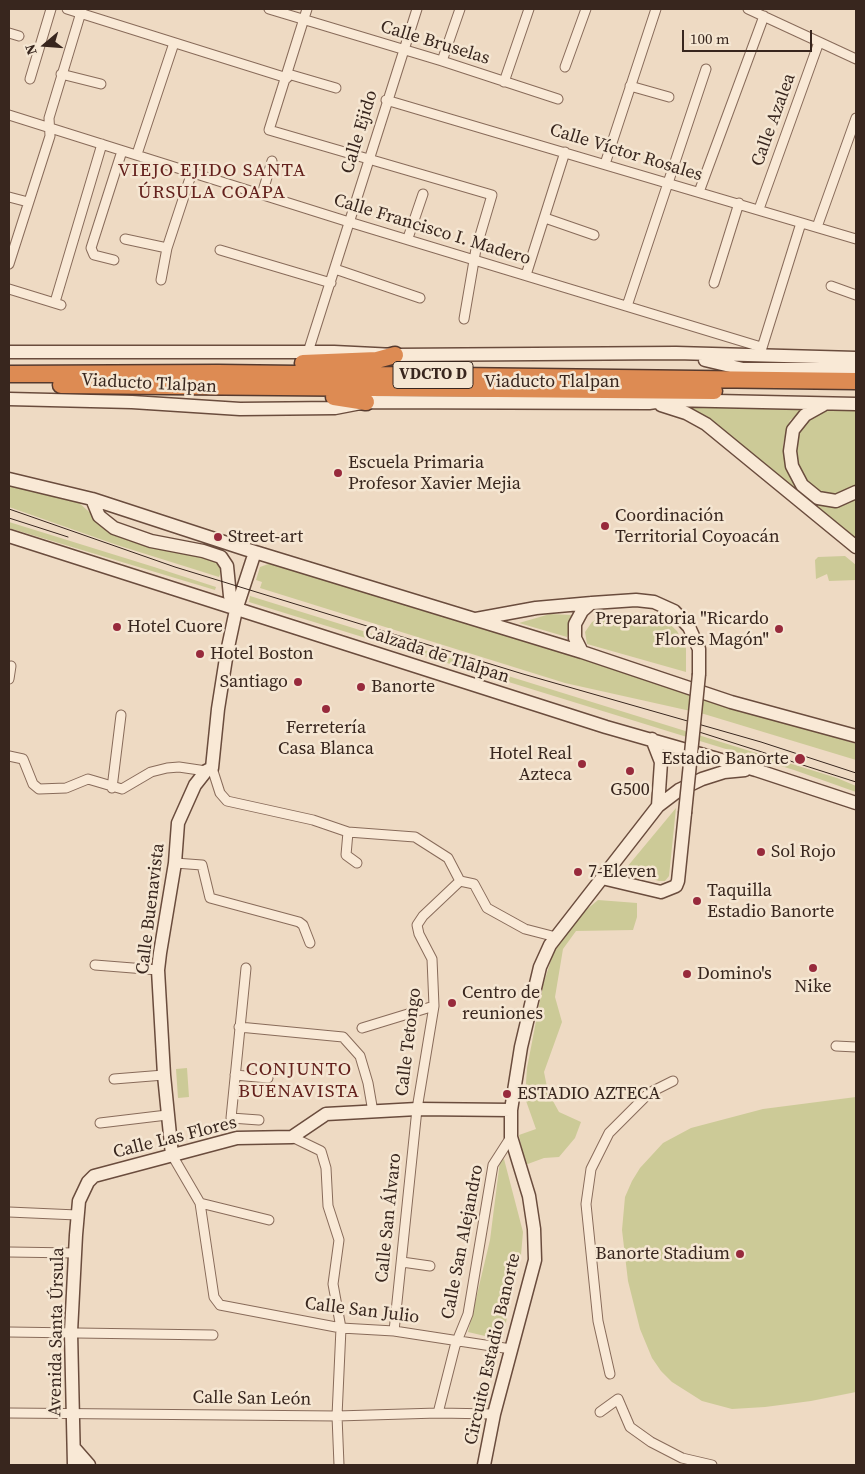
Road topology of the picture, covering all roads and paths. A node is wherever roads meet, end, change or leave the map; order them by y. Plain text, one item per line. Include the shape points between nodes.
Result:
1 (51, 9) edge
2 (67, 9) edge
3 (269, 9) edge
4 (308, 9) edge
5 (417, 9) edge
6 (460, 9) edge
7 (529, 9) edge
8 (586, 9) edge
9 (656, 9) edge
10 (748, 9) edge
11 (81, 11) edge
12 (764, 16) junction
13 (304, 19) junction
14 (9, 33) edge
15 (19, 36) dead end
16 (819, 42) junction
17 (174, 43) junction
18 (403, 50) junction
19 (856, 59) edge
20 (442, 61) junction
21 (566, 67) dead end
22 (706, 69) dead end
23 (61, 74) junction
24 (288, 76) junction
25 (30, 79) dead end
26 (504, 82) junction
27 (101, 84) dead end
28 (630, 86) junction
29 (336, 88) dead end
30 (669, 97) dead end
31 (558, 99) dead end
32 (386, 100) junction
33 (9, 115) edge
34 (856, 118) edge
35 (49, 127) junction
36 (102, 144) junction
37 (122, 150) junction
38 (566, 152) junction
39 (137, 154) junction
40 (369, 157) junction
41 (272, 161) dead end
42 (605, 164) junction
43 (192, 172) junction
44 (668, 183) junction
45 (699, 192) junction
46 (262, 194) junction
47 (423, 194) dead end
48 (9, 197) edge
49 (28, 202) junction
50 (739, 203) junction
51 (759, 209) junction
52 (544, 218) junction
53 (349, 222) junction
54 (801, 223) junction
55 (817, 227) junction
56 (594, 235) dead end
57 (408, 238) junction
58 (125, 239) dead end
59 (856, 239) edge
60 (167, 248) junction
61 (220, 250) dead end
62 (475, 258) junction
63 (114, 260) dead end
64 (9, 264) edge
65 (335, 269) junction
66 (526, 275) junction
67 (161, 280) dead end
68 (331, 283) junction
69 (714, 283) dead end
70 (831, 286) dead end
71 (9, 288) edge
72 (856, 294) edge
73 (420, 298) dead end
74 (627, 306) junction
75 (464, 319) dead end
76 (9, 352) edge
77 (308, 352) junction
78 (761, 352) junction
79 (676, 353) junction
80 (395, 355) junction
81 (856, 358) edge
82 (856, 369) edge
83 (197, 373) junction
84 (9, 374) edge
85 (856, 381) edge
86 (9, 384) edge
87 (235, 387) junction
88 (856, 392) edge
89 (9, 399) edge
90 (366, 402) junction
91 (649, 402) junction
92 (827, 404) junction
93 (856, 404) edge
94 (9, 479) edge
95 (856, 492) edge
96 (92, 499) junction
97 (9, 536) edge
98 (856, 548) edge
99 (255, 552) junction
100 (592, 603) junction
101 (236, 610) junction
102 (474, 619) junction
103 (582, 652) junction
104 (11, 666) dead end
105 (9, 679) edge
106 (122, 715) dead end
107 (856, 736) edge
108 (652, 739) junction
109 (9, 756) edge
110 (209, 769) junction
111 (756, 770) junction
112 (112, 788) junction
113 (856, 803) edge
114 (658, 806) junction
115 (348, 832) junction
116 (176, 863) junction
117 (357, 863) dead end
118 (602, 878) junction
119 (460, 881) junction
120 (556, 937) junction
121 (310, 942) dead end
122 (95, 965) dead end
123 (246, 968) dead end
124 (158, 970) junction
125 (434, 1006) junction
126 (239, 1027) junction
127 (362, 1028) dead end
128 (836, 1046) dead end
129 (856, 1047) edge
130 (235, 1075) junction
131 (164, 1076) junction
132 (268, 1078) dead end
133 (114, 1079) dead end
134 (673, 1081) dead end
135 (417, 1109) junction
136 (511, 1110) junction
137 (373, 1112) junction
138 (168, 1114) junction
139 (259, 1120) dead end
140 (100, 1123) dead end
141 (292, 1137) junction
142 (511, 1137) junction
143 (172, 1155) junction
144 (200, 1203) junction
145 (9, 1212) edge
146 (78, 1215) junction
147 (270, 1220) dead end
148 (9, 1252) edge
149 (75, 1253) junction
150 (402, 1262) junction
151 (430, 1266) dead end
152 (341, 1328) junction
153 (394, 1331) junction
154 (9, 1332) edge
155 (71, 1332) junction
156 (214, 1335) dead end
157 (458, 1340) junction
158 (511, 1348) junction
159 (610, 1374) dead end
160 (600, 1412) dead end
161 (9, 1413) edge
162 (72, 1413) junction
163 (438, 1413) junction
164 (494, 1414) junction
165 (337, 1416) junction
166 (75, 1449) junction
167 (680, 1462) edge
168 (74, 1465) edge
169 (89, 1465) edge
170 (339, 1465) edge
171 (484, 1465) edge
172 (712, 1465) edge

1 - 25 street
2 - 11 street
3 - 13 street, Calle Bruselas
4 - 13 street
5 - 18 street, Calle Ejido
6 - 20 street
7 - 26 street
8 - 21 street
9 - 28 street
10 - 12 street
11 - 17 street
11 - 23 street
12 - 16 street
12 - 45 street
13 - 18 street, Calle Bruselas
13 - 24 street
14 - 15 street
16 - 19 street
16 - 51 street, Calle Azalea
17 - 24 street
17 - 39 street
18 - 20 street, Calle Bruselas
18 - 32 street, Calle Ejido
20 - 26 street, Calle Bruselas
22 - 44 street
23 - 27 street
23 - 35 street
24 - 29 street
24 - 40 street via 268,130
26 - 31 street, Calle Bruselas
28 - 30 street
28 - 42 street
32 - 38 street, Calle Víctor Rosales
32 - 40 street, Calle Ejido
33 - 35 street, Calle Francisco I. Madero
34 - 55 street
35 - 36 street, Calle Francisco I. Madero
35 - 49 street via 50,136
36 - 37 street, Calle Francisco I. Madero
36 - 71 street via 58,304
37 - 39 street, Calle Francisco I. Madero
37 - 63 street via 91,248 94,255
38 - 42 street, Calle Víctor Rosales
38 - 52 street
39 - 43 street, Calle Francisco I. Madero
40 - 53 street, Calle Ejido
40 - 62 street via 492,194
41 - 46 street
42 - 44 street, Calle Víctor Rosales
43 - 46 street, Calle Francisco I. Madero
43 - 60 street
44 - 45 street, Calle Víctor Rosales
44 - 74 street
45 - 50 street, Calle Víctor Rosales
46 - 53 street, Calle Francisco I. Madero
47 - 57 street
48 - 49 street
49 - 64 street
50 - 51 street, Calle Víctor Rosales
50 - 69 street
51 - 54 street, Calle Víctor Rosales
52 - 56 street
52 - 66 street
53 - 57 street, Calle Francisco I. Madero
53 - 65 street, Calle Ejido
54 - 55 street, Calle Víctor Rosales
54 - 78 street
55 - 59 street, Calle Víctor Rosales
57 - 62 street, Calle Francisco I. Madero
58 - 60 street
60 - 67 street
61 - 68 street
62 - 66 street, Calle Francisco I. Madero
62 - 75 street
65 - 68 street, Calle Ejido
65 - 73 street
66 - 74 street, Calle Francisco I. Madero
68 - 77 street, Calle Ejido
70 - 72 street
74 - 78 street, Calle Francisco I. Madero
76 - 77 main road, Viaducto Tlalpan
77 - 80 main road, Viaducto Tlalpan
78 - 79 main road, Viaducto Tlalpan
78 - 81 main road, Viaducto Tlalpan
79 - 80 main road, Viaducto Tlalpan
79 - 82 main road via 743,369
80 - 83 highway via 377,360 322,363 225,364
83 - 84 highway, Viaducto Tlalpan / VDCTO D
83 - 85 highway, Viaducto Tlalpan / VDCTO D
86 - 87 highway, Viaducto Tlalpan / VDCTO D
87 - 88 highway, Viaducto Tlalpan / VDCTO D
87 - 90 highway via 264,396 345,398
89 - 90 main road, Viaducto Tlalpan via 240,409 335,408
90 - 91 main road, Viaducto Tlalpan
91 - 92 main road, Viaducto Tlalpan
91 - 98 main road via 677,409 706,424
92 - 93 main road, Viaducto Tlalpan
92 - 95 main road via 810,411 796,424 790,444 792,466 802,485 818,498 836,501
94 - 96 main road
96 - 99 main road
96 - 101 main road via 99,516 114,528 151,541 221,557 227,566 230,596
97 - 101 main road, Calzada de Tlalpan
99 - 101 main road
99 - 102 main road
100 - 102 main road via 536,608
100 - 103 main road via 582,611 575,624 575,638
100 - 118 main road, bridge via 648,600 674,611 685,621 700,657 676,886 661,892
101 - 108 main road, Calzada de Tlalpan
101 - 110 main road
102 - 103 main road
103 - 107 main road via 731,702
104 - 105 street
106 - 112 street
108 - 111 main road, Calzada de Tlalpan
108 - 114 main road via 661,762
109 - 112 street via 22,759 39,790 66,788 88,779
110 - 112 street via 166,768 150,772 122,789
110 - 115 street via 227,801 313,820
110 - 116 main road, Calle Buenavista via 195,785 183,808 178,823
111 - 113 main road, Calzada de Tlalpan
111 - 114 main road, Circuito Estadio Banorte via 724,772 702,779 679,790
114 - 118 main road, Circuito Estadio Banorte
115 - 117 street via 346,855
115 - 119 street via 415,837 448,858
116 - 121 street via 202,865 210,898 299,922
116 - 124 main road, Calle Buenavista
118 - 120 main road, Circuito Estadio Banorte
119 - 120 street via 474,884 487,908 525,929
119 - 125 street, Calle Tetongo via 423,916 418,925 419,934 432,959
120 - 136 main road, Circuito Estadio Banorte via 546,953 534,988
122 - 124 street
123 - 126 street
124 - 131 main road, Calle Buenavista
125 - 127 street
125 - 135 street, Calle Tetongo
126 - 130 street
126 - 137 street via 343,1037 360,1056
128 - 129 street
130 - 132 street
130 - 139 street via 231,1118
131 - 133 street
131 - 138 main road, Calle Buenavista
134 - 159 street via 649,1093 609,1134 591,1169 586,1204 598,1321
135 - 136 main road
135 - 137 main road
135 - 150 street, Calle San Álvaro
136 - 142 main road, Circuito Estadio Banorte
137 - 141 main road via 326,1114
138 - 140 street
138 - 143 main road, Calle Buenavista
141 - 143 main road, Calle Las Flores via 236,1138
141 - 152 street via 320,1151 326,1168 328,1206 339,1240 333,1284
142 - 157 street, Calle San Alejandro via 493,1165 468,1314
142 - 158 main road, Circuito Estadio Banorte via 529,1196 535,1260
143 - 144 street
143 - 146 main road, Calle Las Flores via 94,1176 83,1190
144 - 147 street
144 - 152 street, Calle San Julio via 214,1297 220,1305
145 - 146 street
146 - 149 main road, Avenida Santa Úrsula
148 - 149 street
149 - 155 main road, Avenida Santa Úrsula
150 - 151 street
150 - 153 street, Calle San Álvaro
152 - 153 street, Calle San Julio
152 - 165 street
153 - 157 street, Calle San Julio
154 - 155 street
155 - 156 street
155 - 162 main road, Avenida Santa Úrsula
157 - 158 street, Calle San Julio
157 - 163 street, Calle San Alejandro
158 - 164 main road, Circuito Estadio Banorte
160 - 167 street via 618,1400 630,1428
161 - 162 street, Calle San León
162 - 165 street, Calle San León
162 - 166 main road, Avenida Santa Úrsula
163 - 164 street, Calle San León
163 - 165 street, Calle San León
164 - 171 main road, Circuito Estadio Banorte
165 - 170 street
166 - 168 main road, Avenida Santa Úrsula
166 - 169 main road
167 - 172 street

